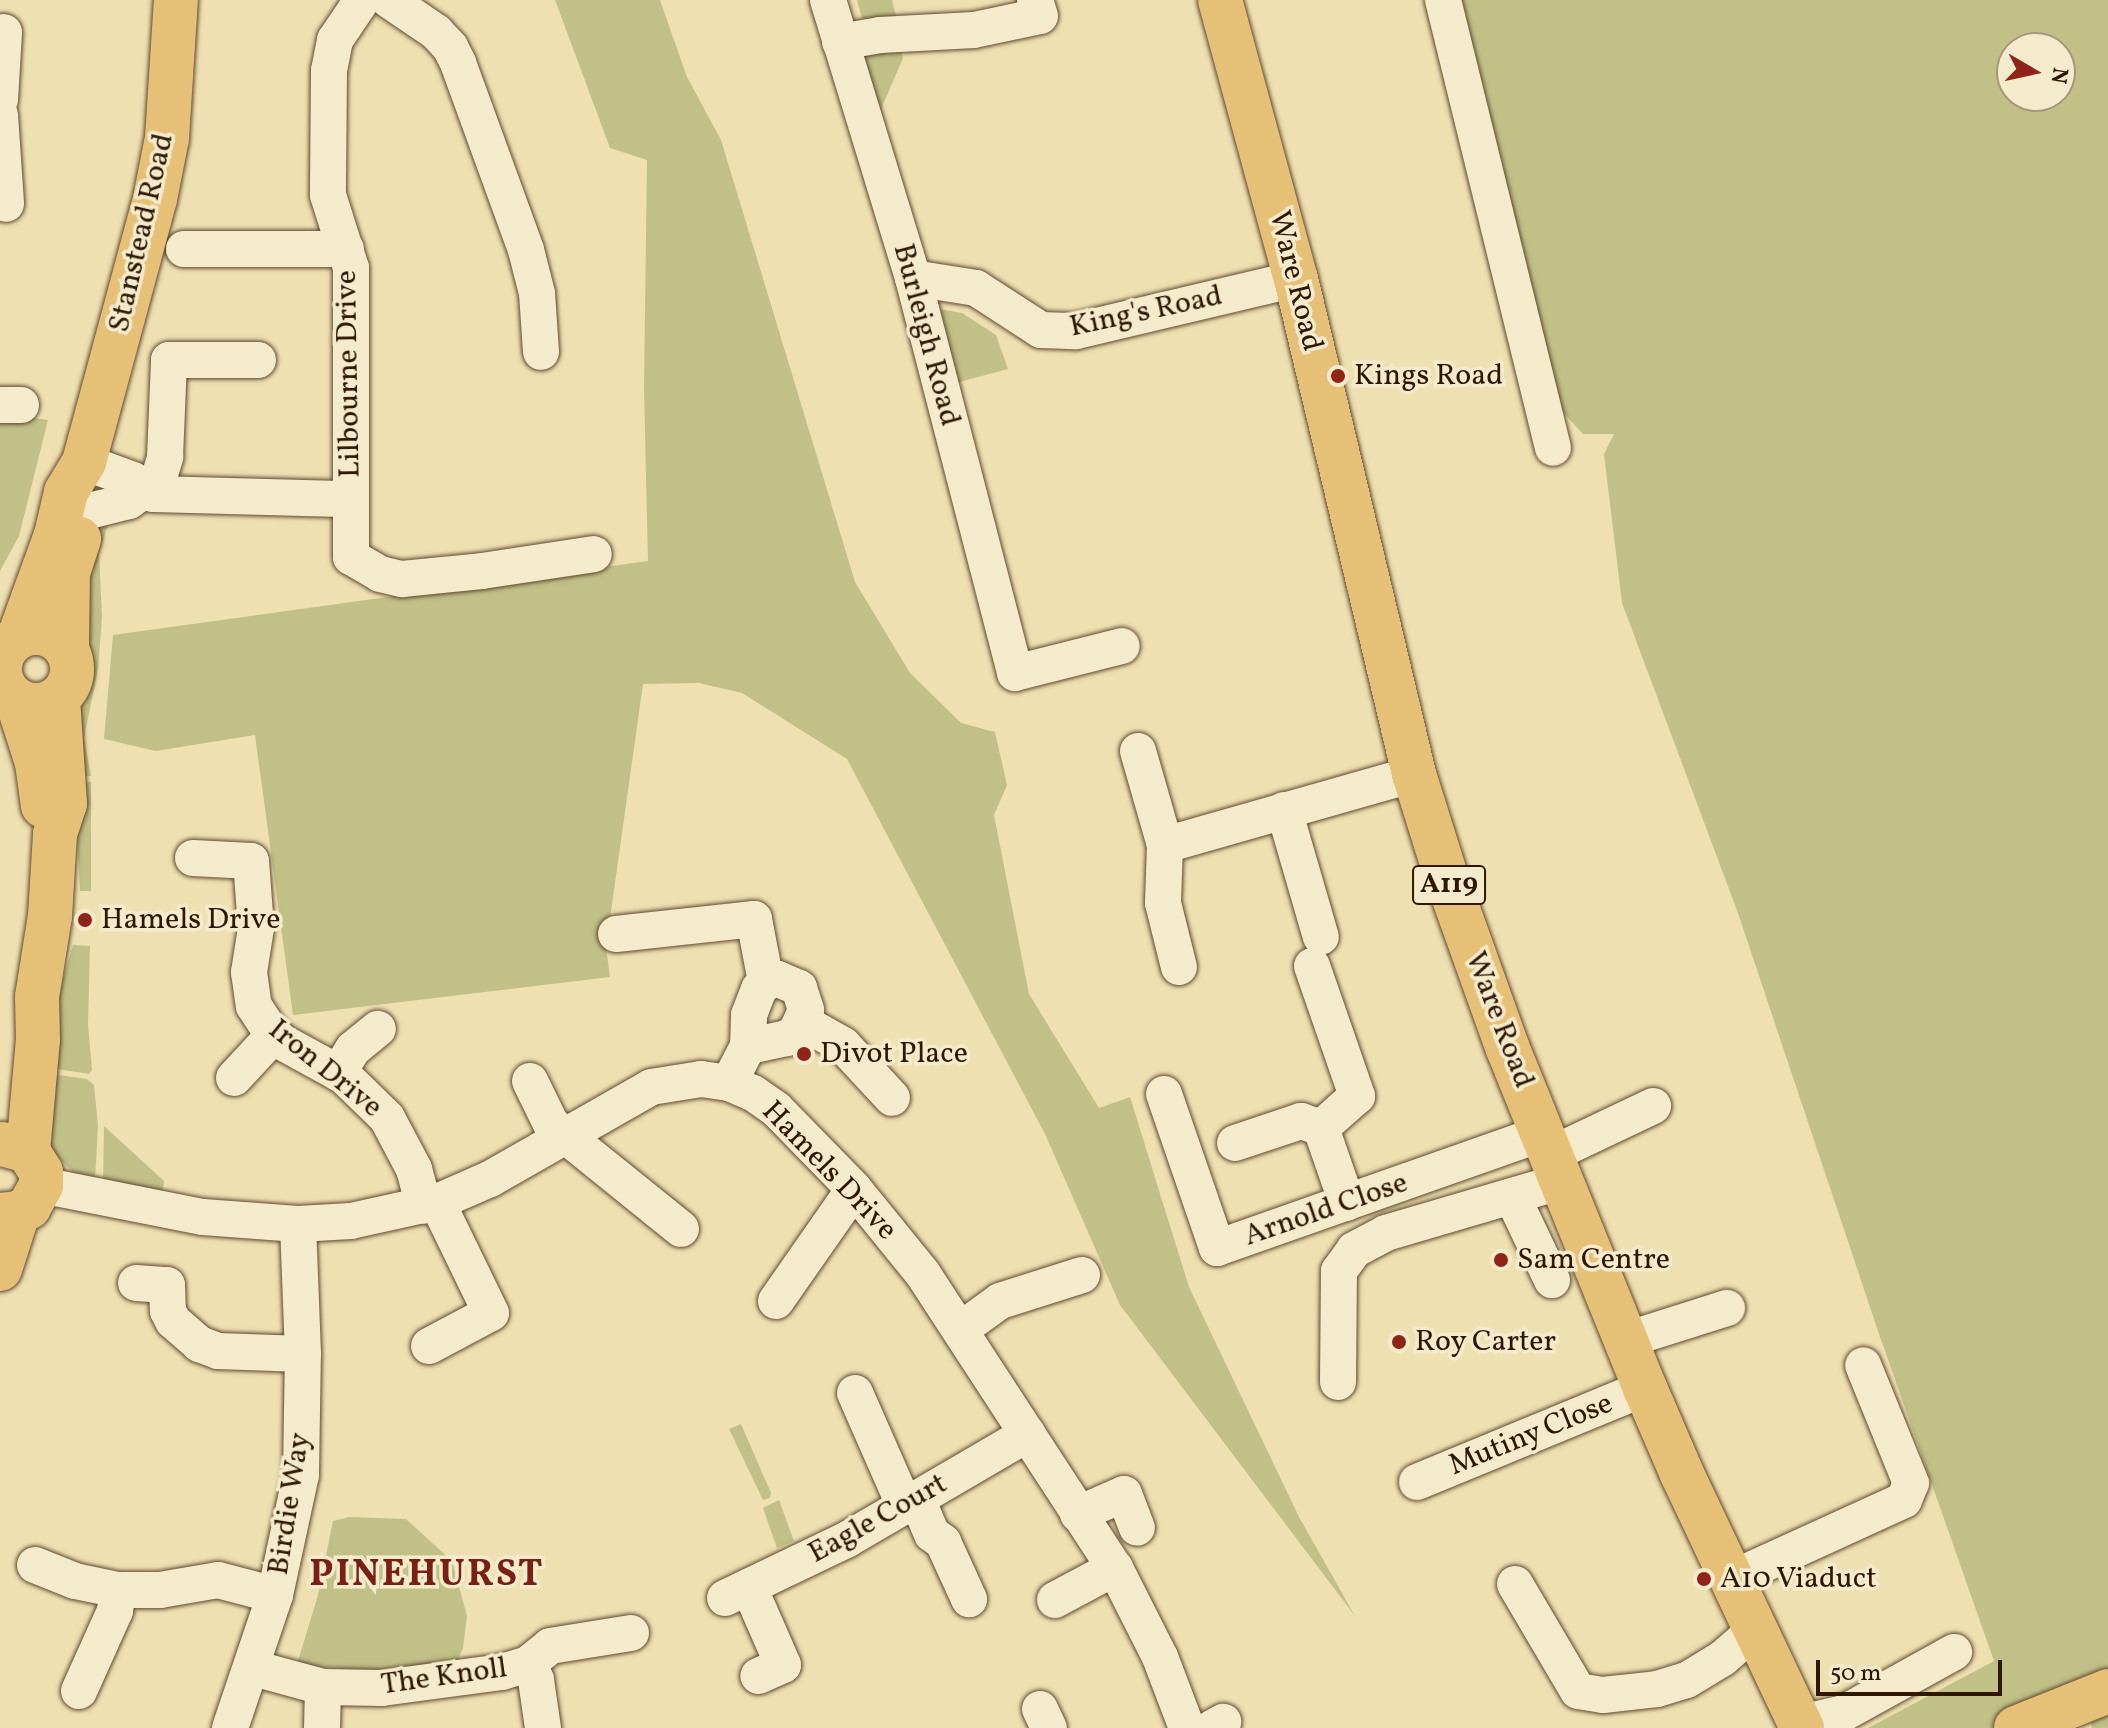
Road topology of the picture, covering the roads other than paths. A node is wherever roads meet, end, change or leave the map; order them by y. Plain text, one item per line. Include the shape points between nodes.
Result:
1 (176, 0) edge
2 (362, 0) edge
3 (389, 0) edge
4 (828, 0) edge
5 (1035, 0) edge
6 (1220, 0) edge
7 (1443, 0) edge
8 (4, 32) dead end
9 (840, 42) junction
10 (0, 100) edge
11 (0, 115) edge
12 (6, 204) dead end
13 (184, 249) dead end
14 (346, 249) junction
15 (913, 278) junction
16 (1296, 279) junction
17 (541, 352) dead end
18 (258, 360) dead end
19 (1553, 448) dead end
20 (84, 462) junction
21 (148, 493) junction
22 (351, 499) junction
23 (85, 512) junction
24 (594, 554) dead end
25 (1122, 646) dead end
26 (15, 670) edge
27 (1138, 751) dead end
28 (1414, 774) junction
29 (1284, 810) junction
30 (1165, 845) junction
31 (193, 858) dead end
32 (616, 934) dead end
33 (1179, 967) dead end
34 (766, 982) junction
35 (37, 997) junction
36 (802, 1022) junction
37 (378, 1029) dead end
38 (274, 1035) junction
39 (748, 1046) junction
40 (338, 1073) junction
41 (234, 1078) dead end
42 (530, 1081) dead end
43 (729, 1083) junction
44 (1164, 1094) dead end
45 (892, 1098) dead end
46 (1653, 1106) dead end
47 (0, 1115) edge
48 (1321, 1128) junction
49 (564, 1137) junction
50 (1235, 1143) dead end
51 (1552, 1156) junction
52 (18, 1182) edge
53 (854, 1189) junction
54 (1513, 1198) junction
55 (1347, 1203) junction
56 (431, 1204) junction
57 (298, 1224) junction
58 (681, 1229) dead end
59 (0, 1269) edge
60 (1082, 1275) dead end
61 (1552, 1280) dead end
62 (136, 1283) dead end
63 (776, 1301) dead end
64 (1727, 1308) dead end
65 (960, 1330) junction
66 (1626, 1340) junction
67 (429, 1346) dead end
68 (303, 1354) junction
69 (1863, 1365) dead end
70 (1338, 1382) dead end
71 (1645, 1388) junction
72 (855, 1393) dead end
73 (1028, 1434) junction
74 (1417, 1482) dead end
75 (911, 1503) junction
76 (1078, 1514) junction
77 (1137, 1528) dead end
78 (35, 1565) dead end
79 (1115, 1568) junction
80 (1731, 1579) junction
81 (1515, 1584) dead end
82 (118, 1590) junction
83 (275, 1595) junction
84 (969, 1599) dead end
85 (1055, 1600) dead end
86 (1755, 1630) junction
87 (631, 1633) dead end
88 (1954, 1652) dead end
89 (528, 1664) junction
90 (253, 1668) junction
91 (758, 1676) dead end
92 (323, 1687) junction
93 (79, 1691) dead end
94 (2108, 1691) edge
95 (1801, 1726) edge
96 (230, 1728) edge
97 (322, 1728) edge
98 (543, 1728) edge
99 (1187, 1728) edge
100 (2016, 1728) edge

1 - 20 main road, Stanstead Road via 168,124 155,199
2 - 14 street, Lilbourne Drive via 335,40 329,70 328,195
3 - 17 street via 450,47 526,250 537,293
4 - 9 street, Burleigh Road
5 - 9 street via 1040,16 954,34 880,35
6 - 16 main road, Ware Road / A119
7 - 19 street
8 - 10 street
9 - 15 street, Burleigh Road
11 - 12 street
13 - 14 street, Lilbourne Drive
14 - 22 street, Lilbourne Drive via 351,268
15 - 16 street, King's Road via 976,288 1041,330 1076,331
15 - 25 street, Burleigh Road via 1015,673
16 - 28 main road, Ware Road / A119
18 - 21 street via 169,360 165,457
20 - 21 street via 133,480
20 - 23 main road, Stanstead Road
20 - 26 main road, Stanstead Road via 66,492
21 - 22 street, Lilbourne Drive
21 - 23 street, Lilbourne Drive
22 - 24 street, Lilbourne Drive via 351,557 380,574 402,579
23 - 26 main road, Stanstead Road via 68,573 67,650 51,636 30,634
26 - 35 main road, Stanstead Road via 65,804 55,834 50,916
27 - 30 street
28 - 29 street
28 - 51 main road, Ware Road / A119 via 1475,959
29 - 30 street
29 - 48 street via 1357,1096
30 - 33 street via 1163,903
31 - 38 street, Iron Drive via 251,861 256,928 250,991
32 - 34 street via 754,919
34 - 36 street via 778,979 799,988 806,1010
34 - 39 street via 753,999
35 - 47 main road, Stanstead Road via 21,1026
35 - 52 main road, Stanstead Road via 38,1040
36 - 39 street via 787,1038
36 - 45 street via 843,1045
37 - 40 street via 353,1049
38 - 40 street, Iron Drive
38 - 41 street
39 - 43 street
40 - 56 street, Iron Drive via 394,1128
42 - 49 street via 544,1116
43 - 49 street, Hamels Drive via 685,1079 651,1087
43 - 53 street, Hamels Drive via 776,1109
44 - 55 street, Arnold Close via 1217,1248
46 - 51 street
48 - 50 street via 1301,1121
48 - 55 street
49 - 56 street, Hamels Drive via 490,1179
49 - 58 street
51 - 54 street
51 - 55 street, Arnold Close
51 - 66 main road, Ware Road / A119
52 - 57 street, Hamels Drive via 203,1217
52 - 59 main road, Stanstead Road
53 - 63 street
53 - 65 street, Hamels Drive
54 - 61 street
54 - 70 street via 1386,1233 1354,1250 1339,1271
56 - 57 street, Hamels Drive via 351,1221
56 - 67 street, Iron Drive via 491,1313
57 - 68 street, Birdie Way
60 - 65 street via 1000,1301
62 - 68 street via 167,1285 173,1321 199,1344 218,1351
64 - 66 street
65 - 73 street, Hamels Drive
66 - 71 main road, Ware Road / A119
68 - 83 street, Birdie Way via 301,1475
69 - 80 street via 1911,1483 1904,1500
71 - 74 street, Mutiny Close
71 - 80 main road, Ware Road / A119
72 - 75 street
73 - 75 street, Eagle Court
73 - 76 street, Hamels Drive
75 - 84 street via 943,1542
75 - 91 street, Eagle Court via 737,1592 783,1665
76 - 77 street via 1124,1494
76 - 79 street, Hamels Drive
78 - 82 street
79 - 85 street
79 - 99 street, Hamels Drive via 1160,1657
80 - 86 main road, Ware Road / A119
81 - 86 street via 1578,1691 1603,1695 1687,1680
82 - 83 street via 160,1590 218,1580
82 - 93 street via 115,1611
83 - 90 street, Birdie Way
86 - 95 main road, Ware Road / A119
87 - 89 street, The Knoll via 550,1646
88 - 95 street via 1844,1713
89 - 92 street, The Knoll via 382,1688
89 - 98 street via 536,1680
90 - 92 street, The Knoll
90 - 96 street, Birdie Way
92 - 97 street
94 - 100 main road

